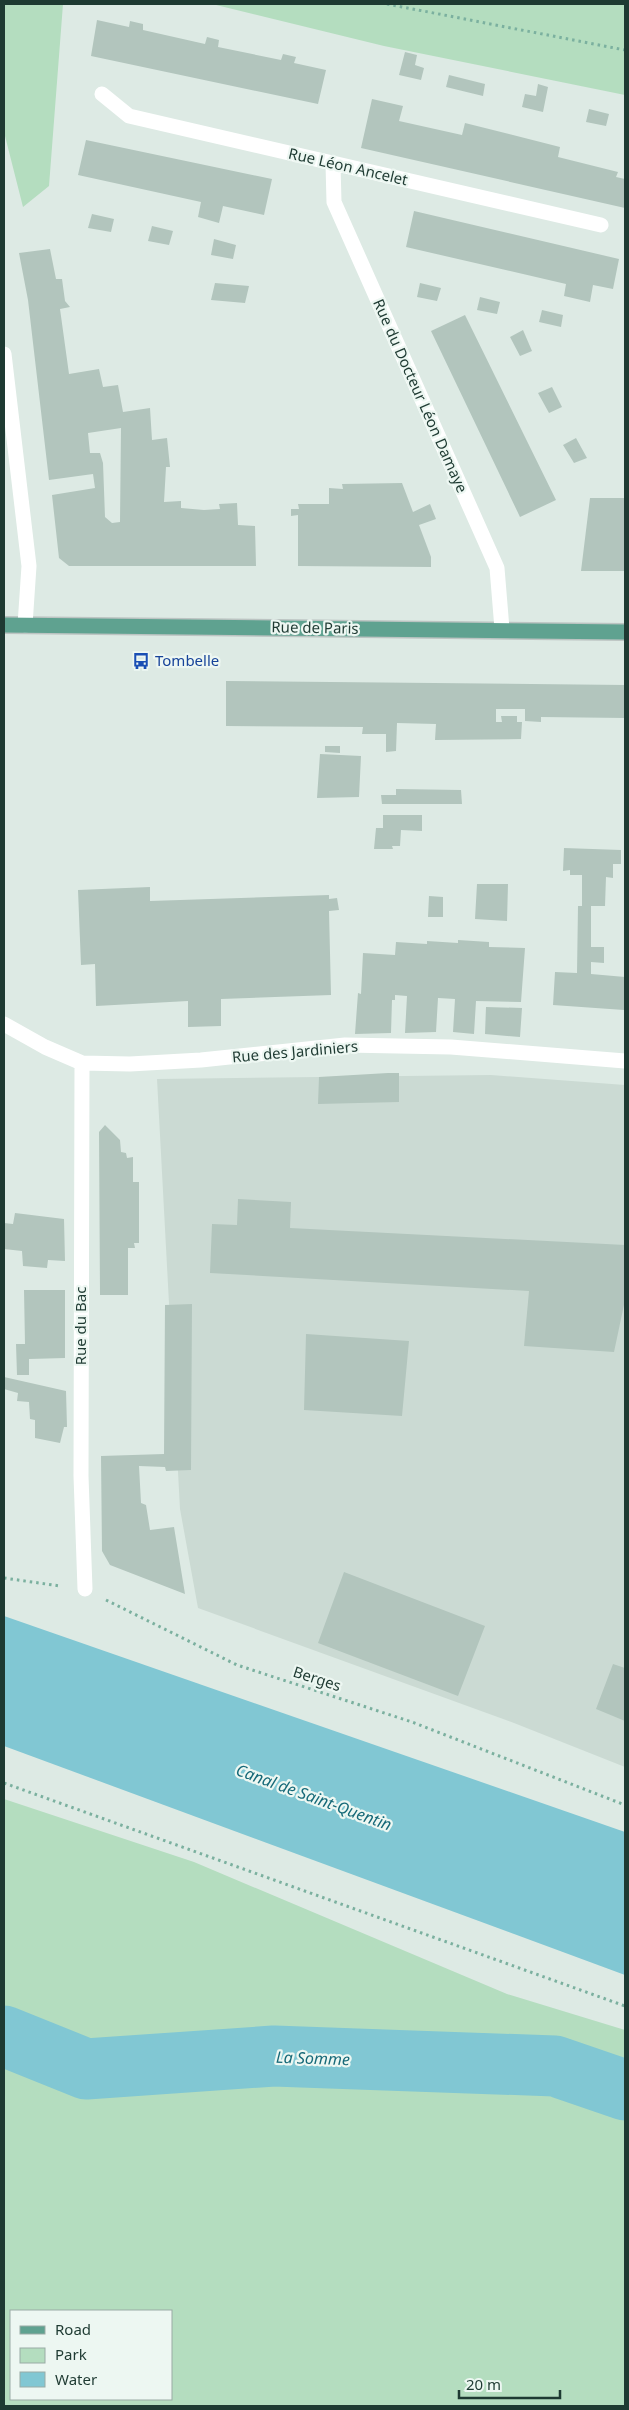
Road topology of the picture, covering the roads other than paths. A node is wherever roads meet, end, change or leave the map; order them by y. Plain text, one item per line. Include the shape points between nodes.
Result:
1 (102, 94) dead end
2 (333, 164) junction
3 (601, 225) dead end
4 (4, 354) edge
5 (4, 625) edge
6 (24, 625) junction
7 (502, 629) junction
8 (625, 632) edge
9 (4, 1024) edge
10 (625, 1061) edge
11 (82, 1063) junction
12 (85, 1589) road end

1 - 2 street, Rue Léon Ancelet via 129,116
2 - 3 street, Rue Léon Ancelet
2 - 7 street, Rue du Docteur Léon Damaye via 334,202 497,568
4 - 6 street via 29,566
5 - 6 main road, Rue de Paris
6 - 7 main road, Rue de Paris
7 - 8 main road, Rue de Paris
9 - 11 street, Rue des Jardiniers via 45,1048
10 - 11 street, Rue des Jardiniers via 451,1047 345,1045 200,1060
11 - 12 street, Rue du Bac via 81,1476

